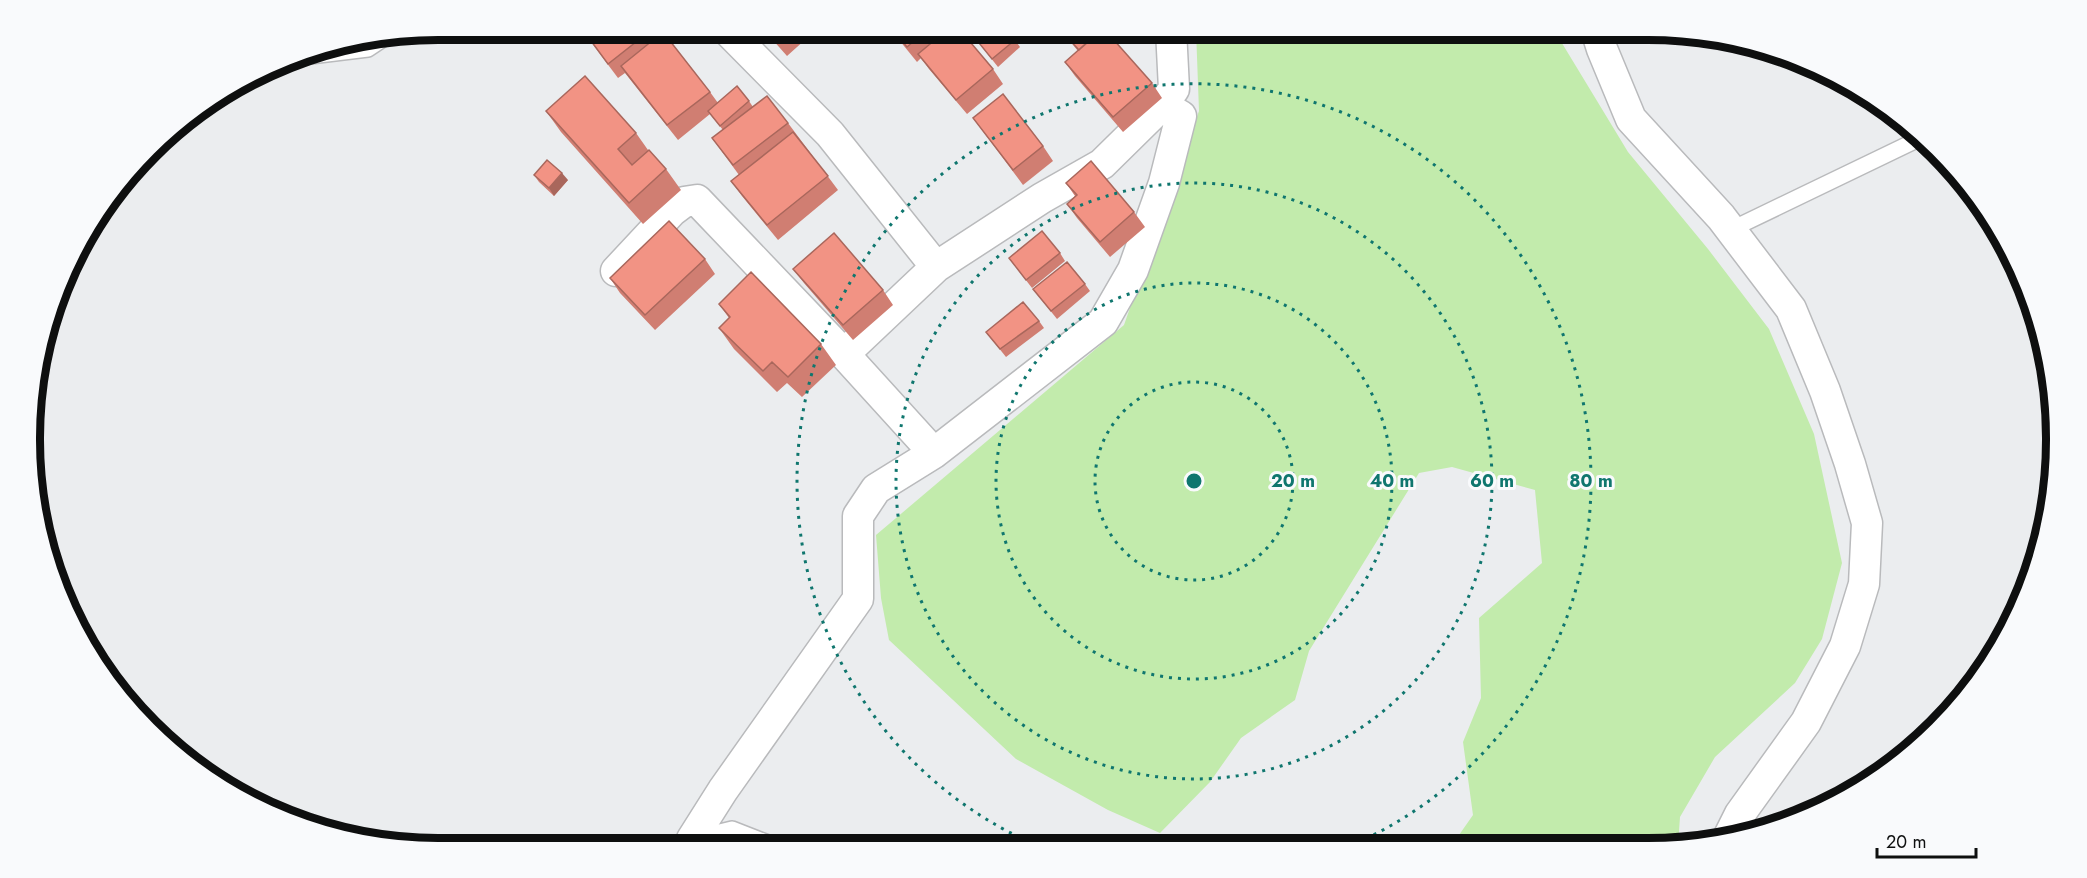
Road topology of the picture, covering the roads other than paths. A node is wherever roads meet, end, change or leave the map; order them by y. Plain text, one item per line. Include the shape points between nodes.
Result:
1 (737, 40) edge
2 (1171, 40) edge
3 (1599, 40) edge
4 (372, 46) edge
5 (353, 50) edge
6 (1162, 105) junction
7 (1914, 142) edge
8 (1730, 230) junction
9 (936, 267) junction
10 (616, 271) edge
11 (844, 354) junction
12 (934, 453) junction
13 (1733, 828) edge
14 (694, 838) edge
15 (706, 838) edge
16 (755, 838) edge

1 - 9 street via 830,134
2 - 6 street via 1174,88
3 - 8 street via 1631,119
4 - 5 lane
6 - 9 street via 1102,164
6 - 12 street via 1181,116 1164,183 1133,270 1103,322
7 - 8 lane
8 - 13 street via 1791,309 1826,391 1867,523 1864,584 1845,646 1806,722
9 - 11 street
10 - 11 street via 672,212 684,202 697,200
11 - 12 street
12 - 14 street via 876,489 858,516 858,599 723,789
15 - 16 lane via 732,829

